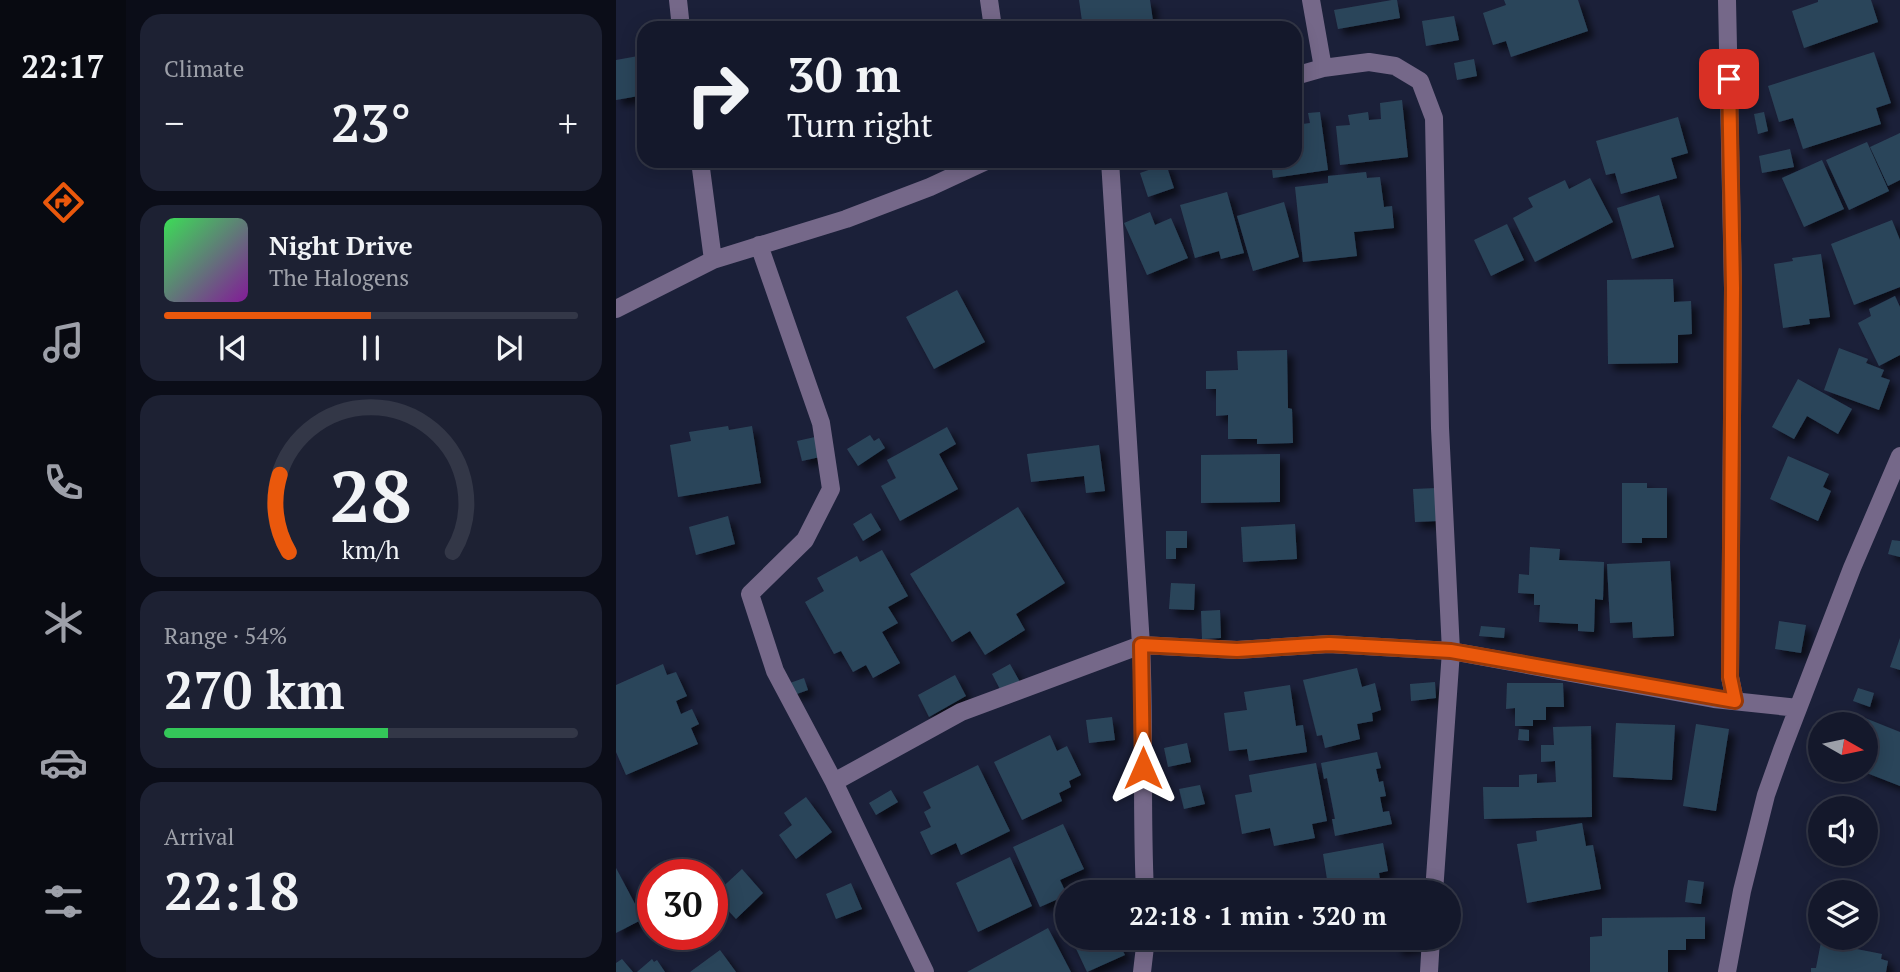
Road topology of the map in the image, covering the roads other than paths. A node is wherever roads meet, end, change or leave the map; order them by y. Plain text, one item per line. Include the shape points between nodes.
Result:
1 (678, 0) edge
2 (989, 0) edge
3 (1311, 0) edge
4 (1727, 0) edge
5 (680, 21) edge
6 (992, 21) edge
7 (1323, 68) junction
8 (1302, 74) edge
9 (700, 168) edge
10 (971, 168) edge
11 (1110, 168) edge
12 (759, 245) junction
13 (713, 260) junction
14 (616, 309) edge
15 (1900, 456) edge
16 (1141, 645) junction
17 (1451, 651) junction
18 (1735, 701) junction
19 (1798, 709) junction
20 (834, 782) junction
21 (1144, 880) edge
22 (1435, 880) edge
23 (1145, 950) edge
24 (1430, 950) edge
25 (925, 972) edge
26 (1142, 972) edge
27 (1429, 972) edge
28 (1727, 972) edge

1 - 5 street
2 - 6 street
3 - 7 street
4 - 18 street via 1733,288 1730,677
7 - 8 street
7 - 17 street via 1369,62 1395,65 1420,81 1434,118 1440,428
9 - 13 street
10 - 12 street via 846,219
11 - 16 street
12 - 13 street
12 - 20 street via 821,423 831,489 805,540 750,593 775,671
13 - 14 street
15 - 19 street
16 - 17 street via 1237,650 1329,644
16 - 20 street via 961,712
16 - 21 street
17 - 18 street
17 - 22 street
18 - 19 street
19 - 28 street via 1766,795
20 - 25 street
23 - 26 street
24 - 27 street

